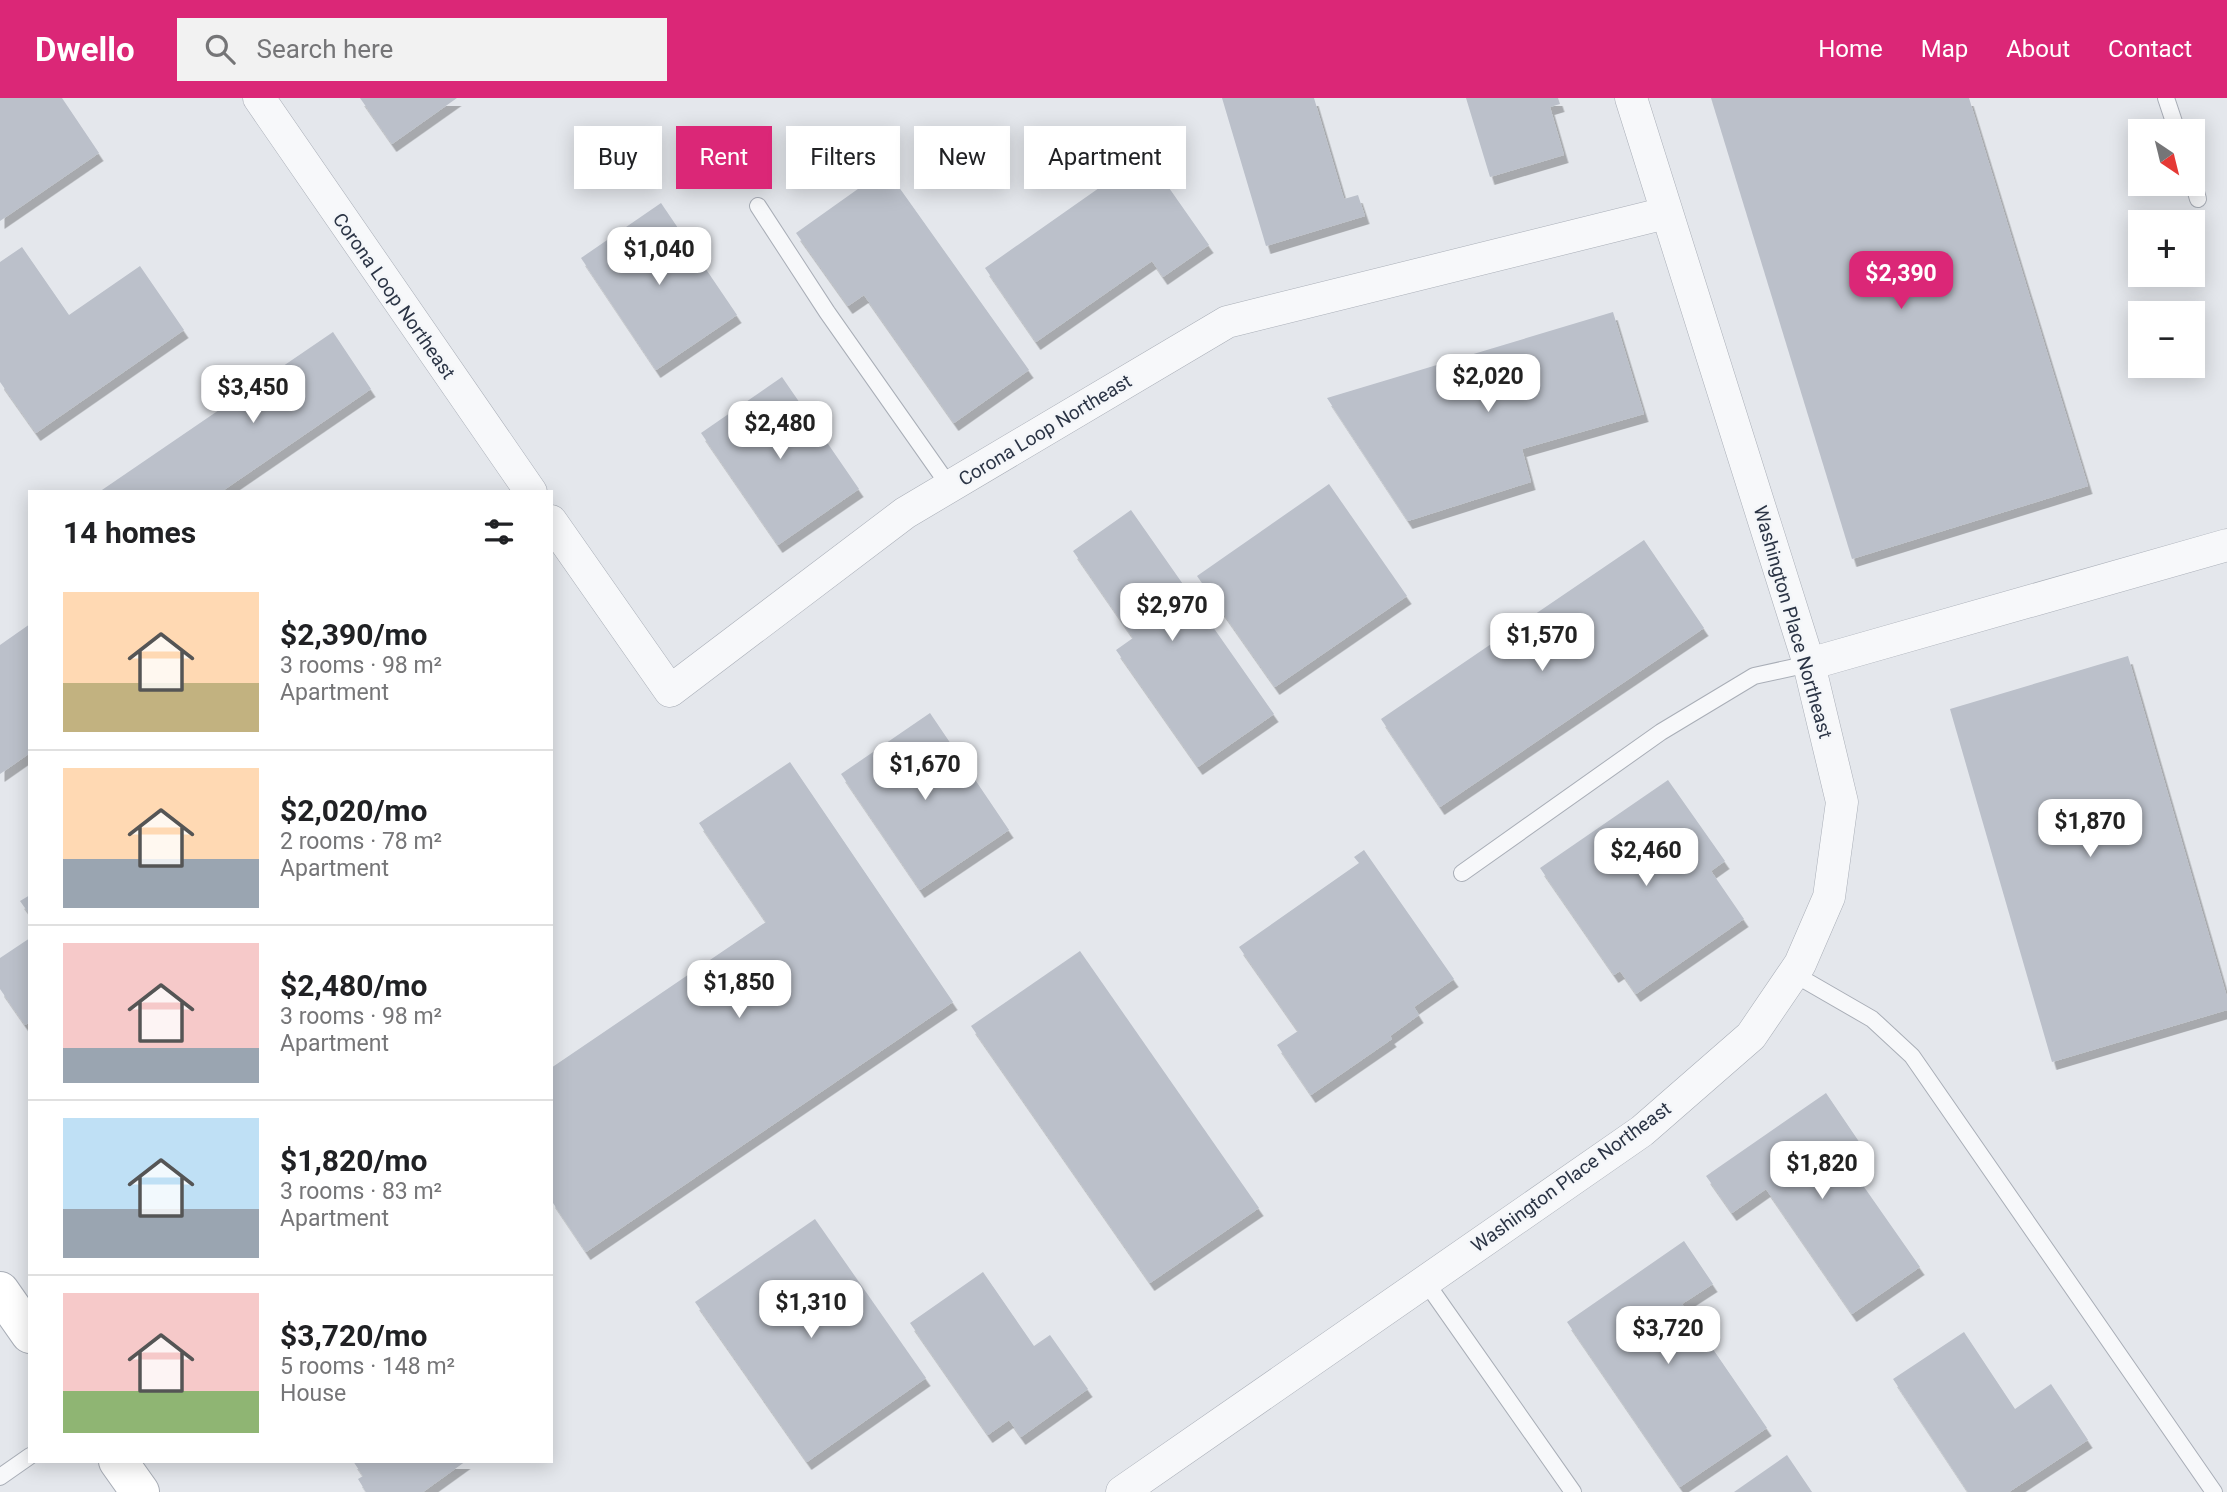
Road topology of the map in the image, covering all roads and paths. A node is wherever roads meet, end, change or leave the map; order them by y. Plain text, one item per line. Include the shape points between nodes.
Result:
1 (259, 98) edge
2 (1631, 98) edge
3 (2166, 98) edge
4 (2173, 119) edge
5 (2197, 196) edge
6 (2198, 199) dead end
7 (758, 206) dead end
8 (1666, 213) junction
9 (950, 487) junction
10 (530, 490) edge
11 (553, 524) edge
12 (2227, 545) edge
13 (1809, 664) junction
14 (1462, 873) dead end
15 (1794, 974) junction
16 (1424, 1281) junction
17 (0, 1291) edge
18 (28, 1331) edge
19 (28, 1457) edge
20 (119, 1463) edge
21 (0, 1477) edge
22 (140, 1492) edge
23 (1122, 1492) edge
24 (1573, 1492) edge
25 (2214, 1492) edge

1 - 10 street, Corona Loop Northeast
2 - 8 street, Washington Place Northeast
3 - 4 lane
5 - 6 lane
7 - 9 lane
8 - 9 street, Corona Loop Northeast via 1227,322
8 - 13 street, Washington Place Northeast
9 - 11 street, Corona Loop Northeast via 905,513 670,691
12 - 13 street
13 - 14 lane via 1754,676 1661,732
13 - 15 street, Washington Place Northeast via 1842,802 1829,897
15 - 16 street, Washington Place Northeast via 1751,1036 1642,1131
15 - 25 lane via 1872,1019 1912,1056
16 - 23 street, Washington Place Northeast
16 - 24 lane
17 - 18 street
19 - 21 lane
20 - 22 street

